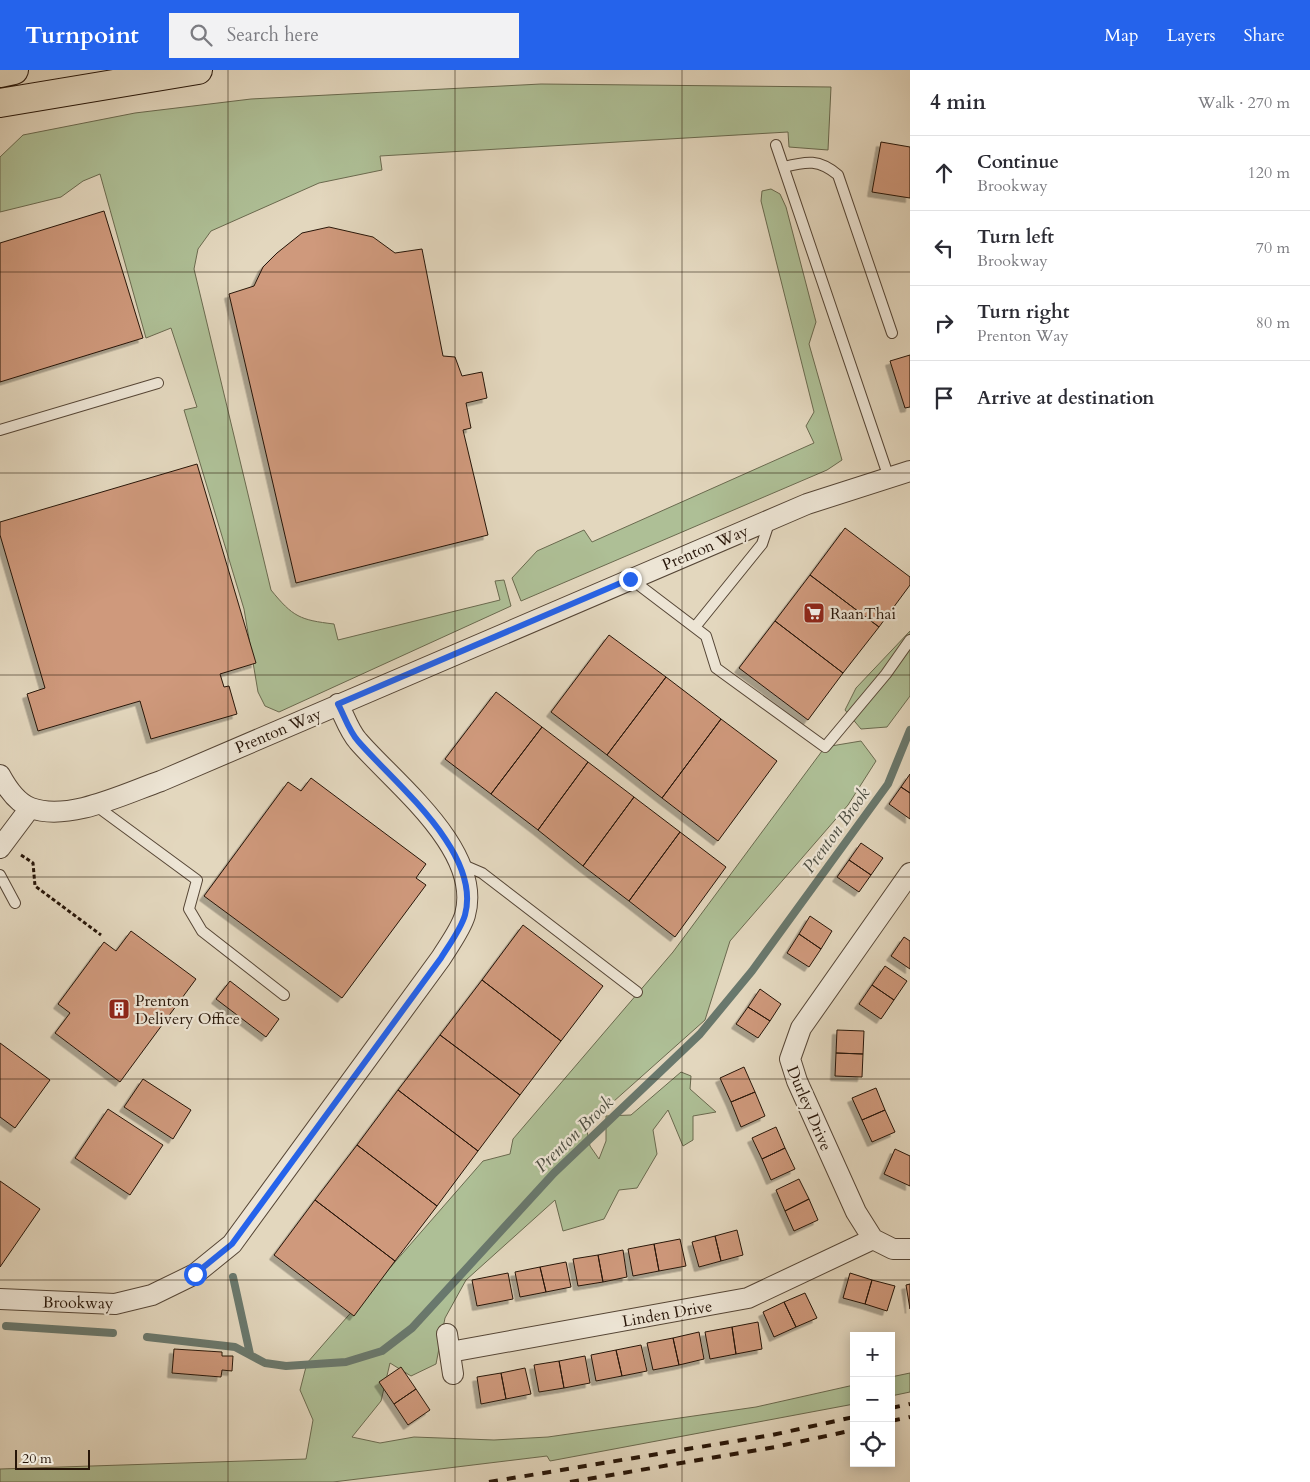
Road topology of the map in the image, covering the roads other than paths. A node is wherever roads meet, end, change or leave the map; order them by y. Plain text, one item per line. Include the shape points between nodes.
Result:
1 (14, 70) edge
2 (198, 70) edge
3 (0, 73) edge
4 (0, 103) edge
5 (776, 146) dead end
6 (784, 167) junction
7 (892, 333) dead end
8 (158, 382) dead end
9 (0, 430) edge
10 (910, 471) edge
11 (889, 478) junction
12 (770, 519) junction
13 (630, 579) junction
14 (695, 628) junction
15 (910, 640) edge
16 (338, 704) junction
17 (0, 776) edge
18 (94, 804) junction
19 (30, 808) junction
20 (2, 846) edge
21 (460, 864) junction
22 (910, 873) edge
23 (0, 875) edge
24 (15, 903) dead end
25 (638, 992) dead end
26 (284, 995) dead end
27 (873, 1240) junction
28 (910, 1249) edge
29 (0, 1299) edge
30 (453, 1374) dead end

1 - 3 highway
2 - 4 highway
5 - 6 lane
6 - 7 lane via 814,162 826,165 838,175
6 - 11 lane
8 - 9 lane
10 - 11 street, Prenton Way
11 - 12 street, Prenton Way
12 - 13 street, Prenton Way
12 - 14 lane via 762,544
13 - 14 lane
13 - 16 street, Prenton Way
14 - 15 lane via 706,636 716,668 825,747
16 - 18 street, Prenton Way via 161,781
16 - 21 street, Brookway via 356,739 438,827
17 - 19 street, Prenton Way via 9,792
18 - 19 street, Prenton Way via 51,812
18 - 26 lane via 198,880 189,909 202,931
19 - 20 street
21 - 25 lane via 482,873
21 - 29 street, Brookway via 467,892 465,915 441,958 232,1244 195,1274 152,1296 114,1304
22 - 27 street, Durley Drive via 801,1028 790,1058 797,1081 856,1212
23 - 24 lane
27 - 28 street via 893,1250
27 - 30 street, Linden Drive via 748,1298 448,1343

